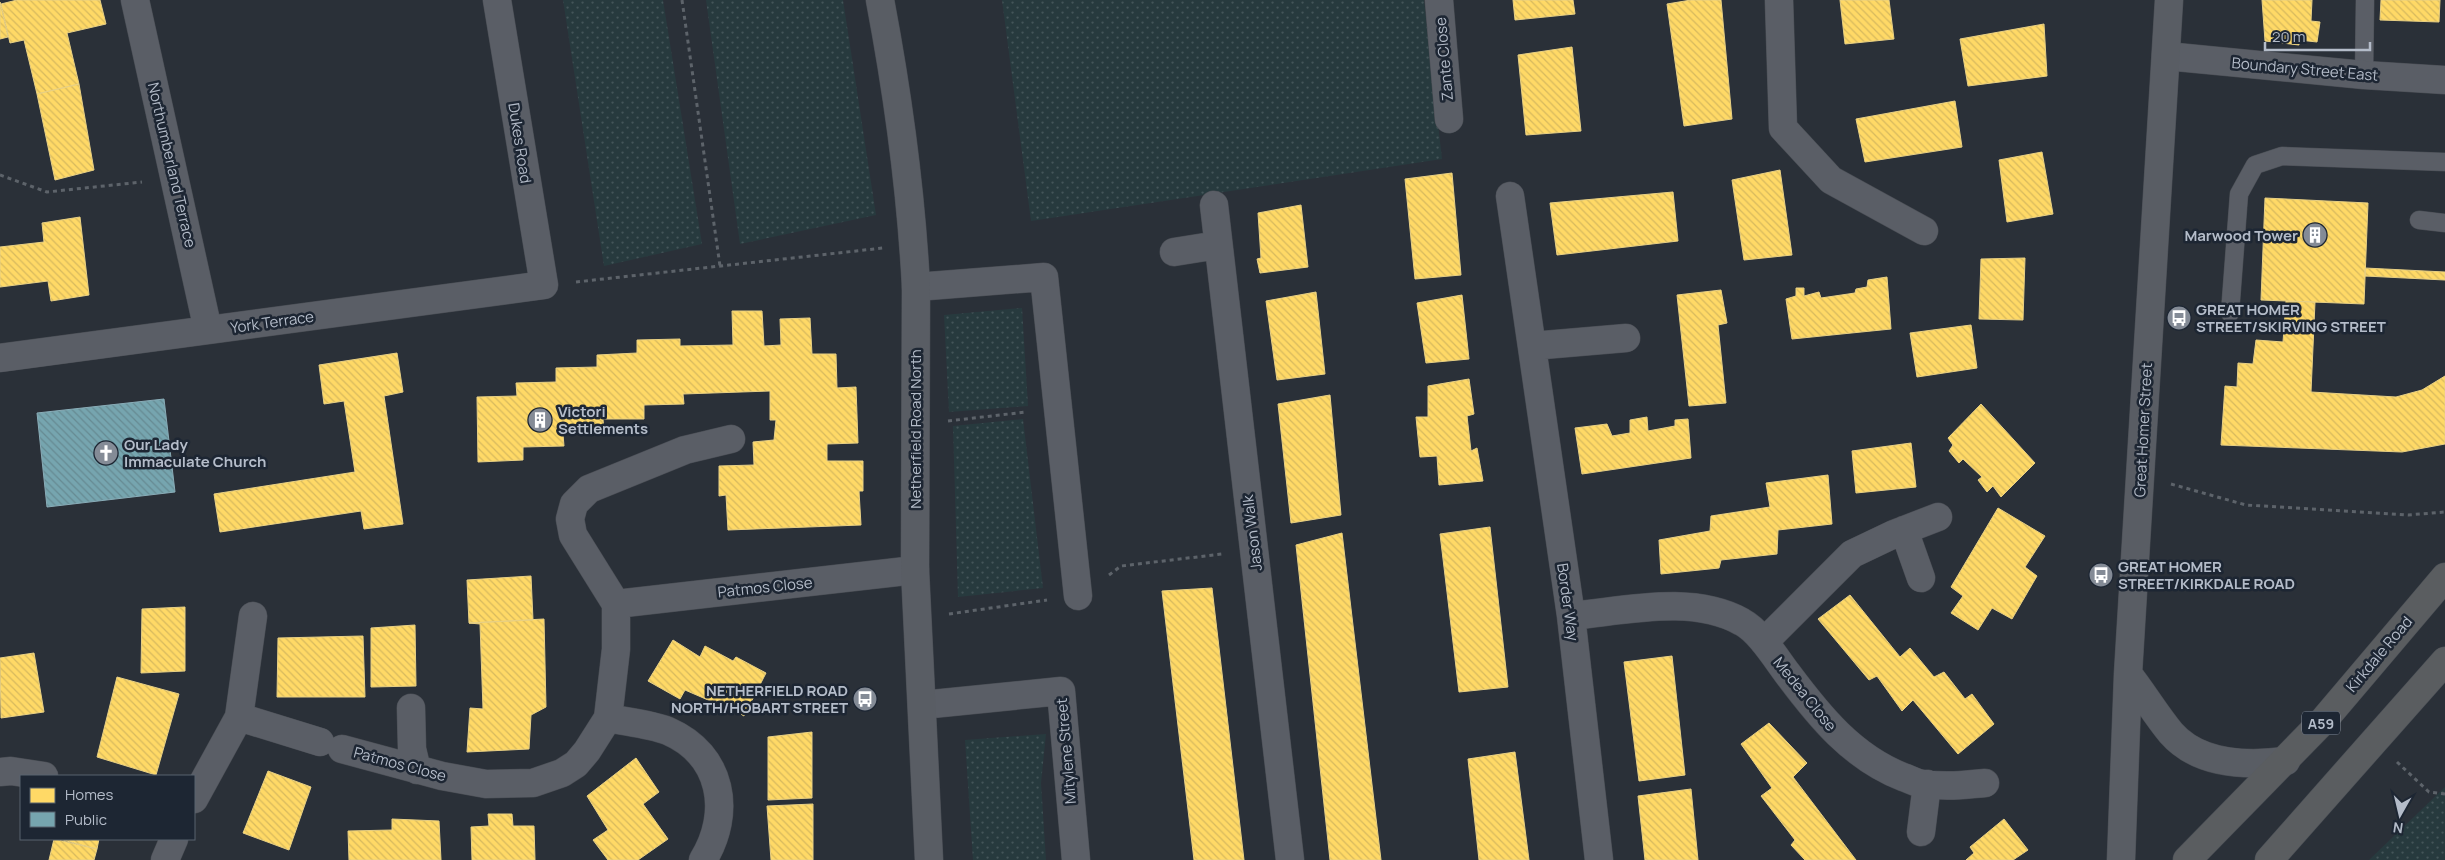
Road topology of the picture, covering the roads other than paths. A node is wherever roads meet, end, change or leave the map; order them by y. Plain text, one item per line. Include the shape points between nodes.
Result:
1 (135, 0) edge
2 (497, 0) edge
3 (880, 0) edge
4 (1439, 0) edge
5 (1779, 0) edge
6 (2169, 0) edge
7 (2365, 0) edge
8 (2166, 56) junction
9 (2364, 75) junction
10 (2445, 80) edge
11 (1449, 119) dead end
12 (2445, 162) edge
13 (1510, 196) dead end
14 (1214, 205) dead end
15 (2418, 220) dead end
16 (2445, 223) edge
17 (1924, 231) dead end
18 (1218, 245) junction
19 (1174, 252) dead end
20 (544, 286) joint
21 (916, 287) junction
22 (2230, 313) dead end
23 (208, 330) junction
24 (1626, 338) dead end
25 (1532, 346) junction
26 (0, 358) edge
27 (731, 439) dead end
28 (1938, 517) dead end
29 (1904, 530) junction
30 (915, 570) junction
31 (2445, 577) edge
32 (1921, 578) dead end
33 (1078, 596) dead end
34 (616, 604) junction
35 (253, 616) dead end
36 (1571, 616) junction
37 (1764, 642) junction
38 (2445, 661) edge
39 (2128, 674) junction
40 (922, 705) junction
41 (411, 708) dead end
42 (239, 717) junction
43 (608, 718) junction
44 (2286, 761) junction
45 (418, 770) junction
46 (0, 772) edge
47 (37, 775) edge
48 (1985, 783) dead end
49 (1927, 784) junction
50 (195, 798) edge
51 (1920, 832) dead end
52 (174, 840) edge
53 (165, 860) edge
54 (704, 860) edge
55 (929, 860) edge
56 (1076, 860) edge
57 (1290, 860) edge
58 (1599, 860) edge
59 (2122, 860) edge
60 (2187, 860) edge
61 (2269, 860) edge

1 - 23 street, Northumberland Terrace
2 - 20 street, Dukes Road
3 - 21 street, Netherfield Road North via 894,77
4 - 11 street, Zante Close
5 - 17 street via 1782,128 1831,180
6 - 8 street, Great Homer Street
7 - 9 lane
8 - 9 street, Boundary Street East
8 - 39 street, Great Homer Street
9 - 10 street, Boundary Street East
12 - 22 lane via 2282,156 2255,165 2239,194
13 - 25 street, Border Way
14 - 18 street, Jason Walk
15 - 16 lane
18 - 19 street
18 - 57 street, Jason Walk
20 - 23 street, York Terrace
21 - 30 street, Netherfield Road North
21 - 33 street via 1044,277
23 - 26 street, York Terrace
24 - 25 street
25 - 36 street, Border Way
27 - 34 street via 685,450 589,489 574,504 570,518 573,535
28 - 29 street, Medea Close
29 - 32 street
29 - 37 street, Medea Close via 1852,554
30 - 34 street, Patmos Close
30 - 40 street, Netherfield Road North
31 - 44 highway, Kirkdale Road / A59
34 - 43 street, Patmos Close via 616,649
35 - 42 street
36 - 37 street, Medea Close via 1689,607 1743,622
36 - 58 street, Border Way
37 - 49 street, Medea Close via 1816,711 1857,752 1876,765
38 - 61 highway
39 - 44 street via 2172,734 2187,747 2206,756 2233,762 2262,764
39 - 59 street, Great Homer Street
40 - 55 street, Netherfield Road North
40 - 56 street, Mitylene Street via 1062,691
41 - 45 street via 412,749
42 - 45 street, Patmos Close
42 - 50 street
43 - 45 street, Patmos Close via 576,764 549,779 533,783 486,784
43 - 54 street via 668,731 703,757 718,787 721,806 713,844
44 - 60 highway, Kirkdale Road / A59
46 - 47 street
48 - 49 street, Medea Close
49 - 51 street
52 - 53 street

